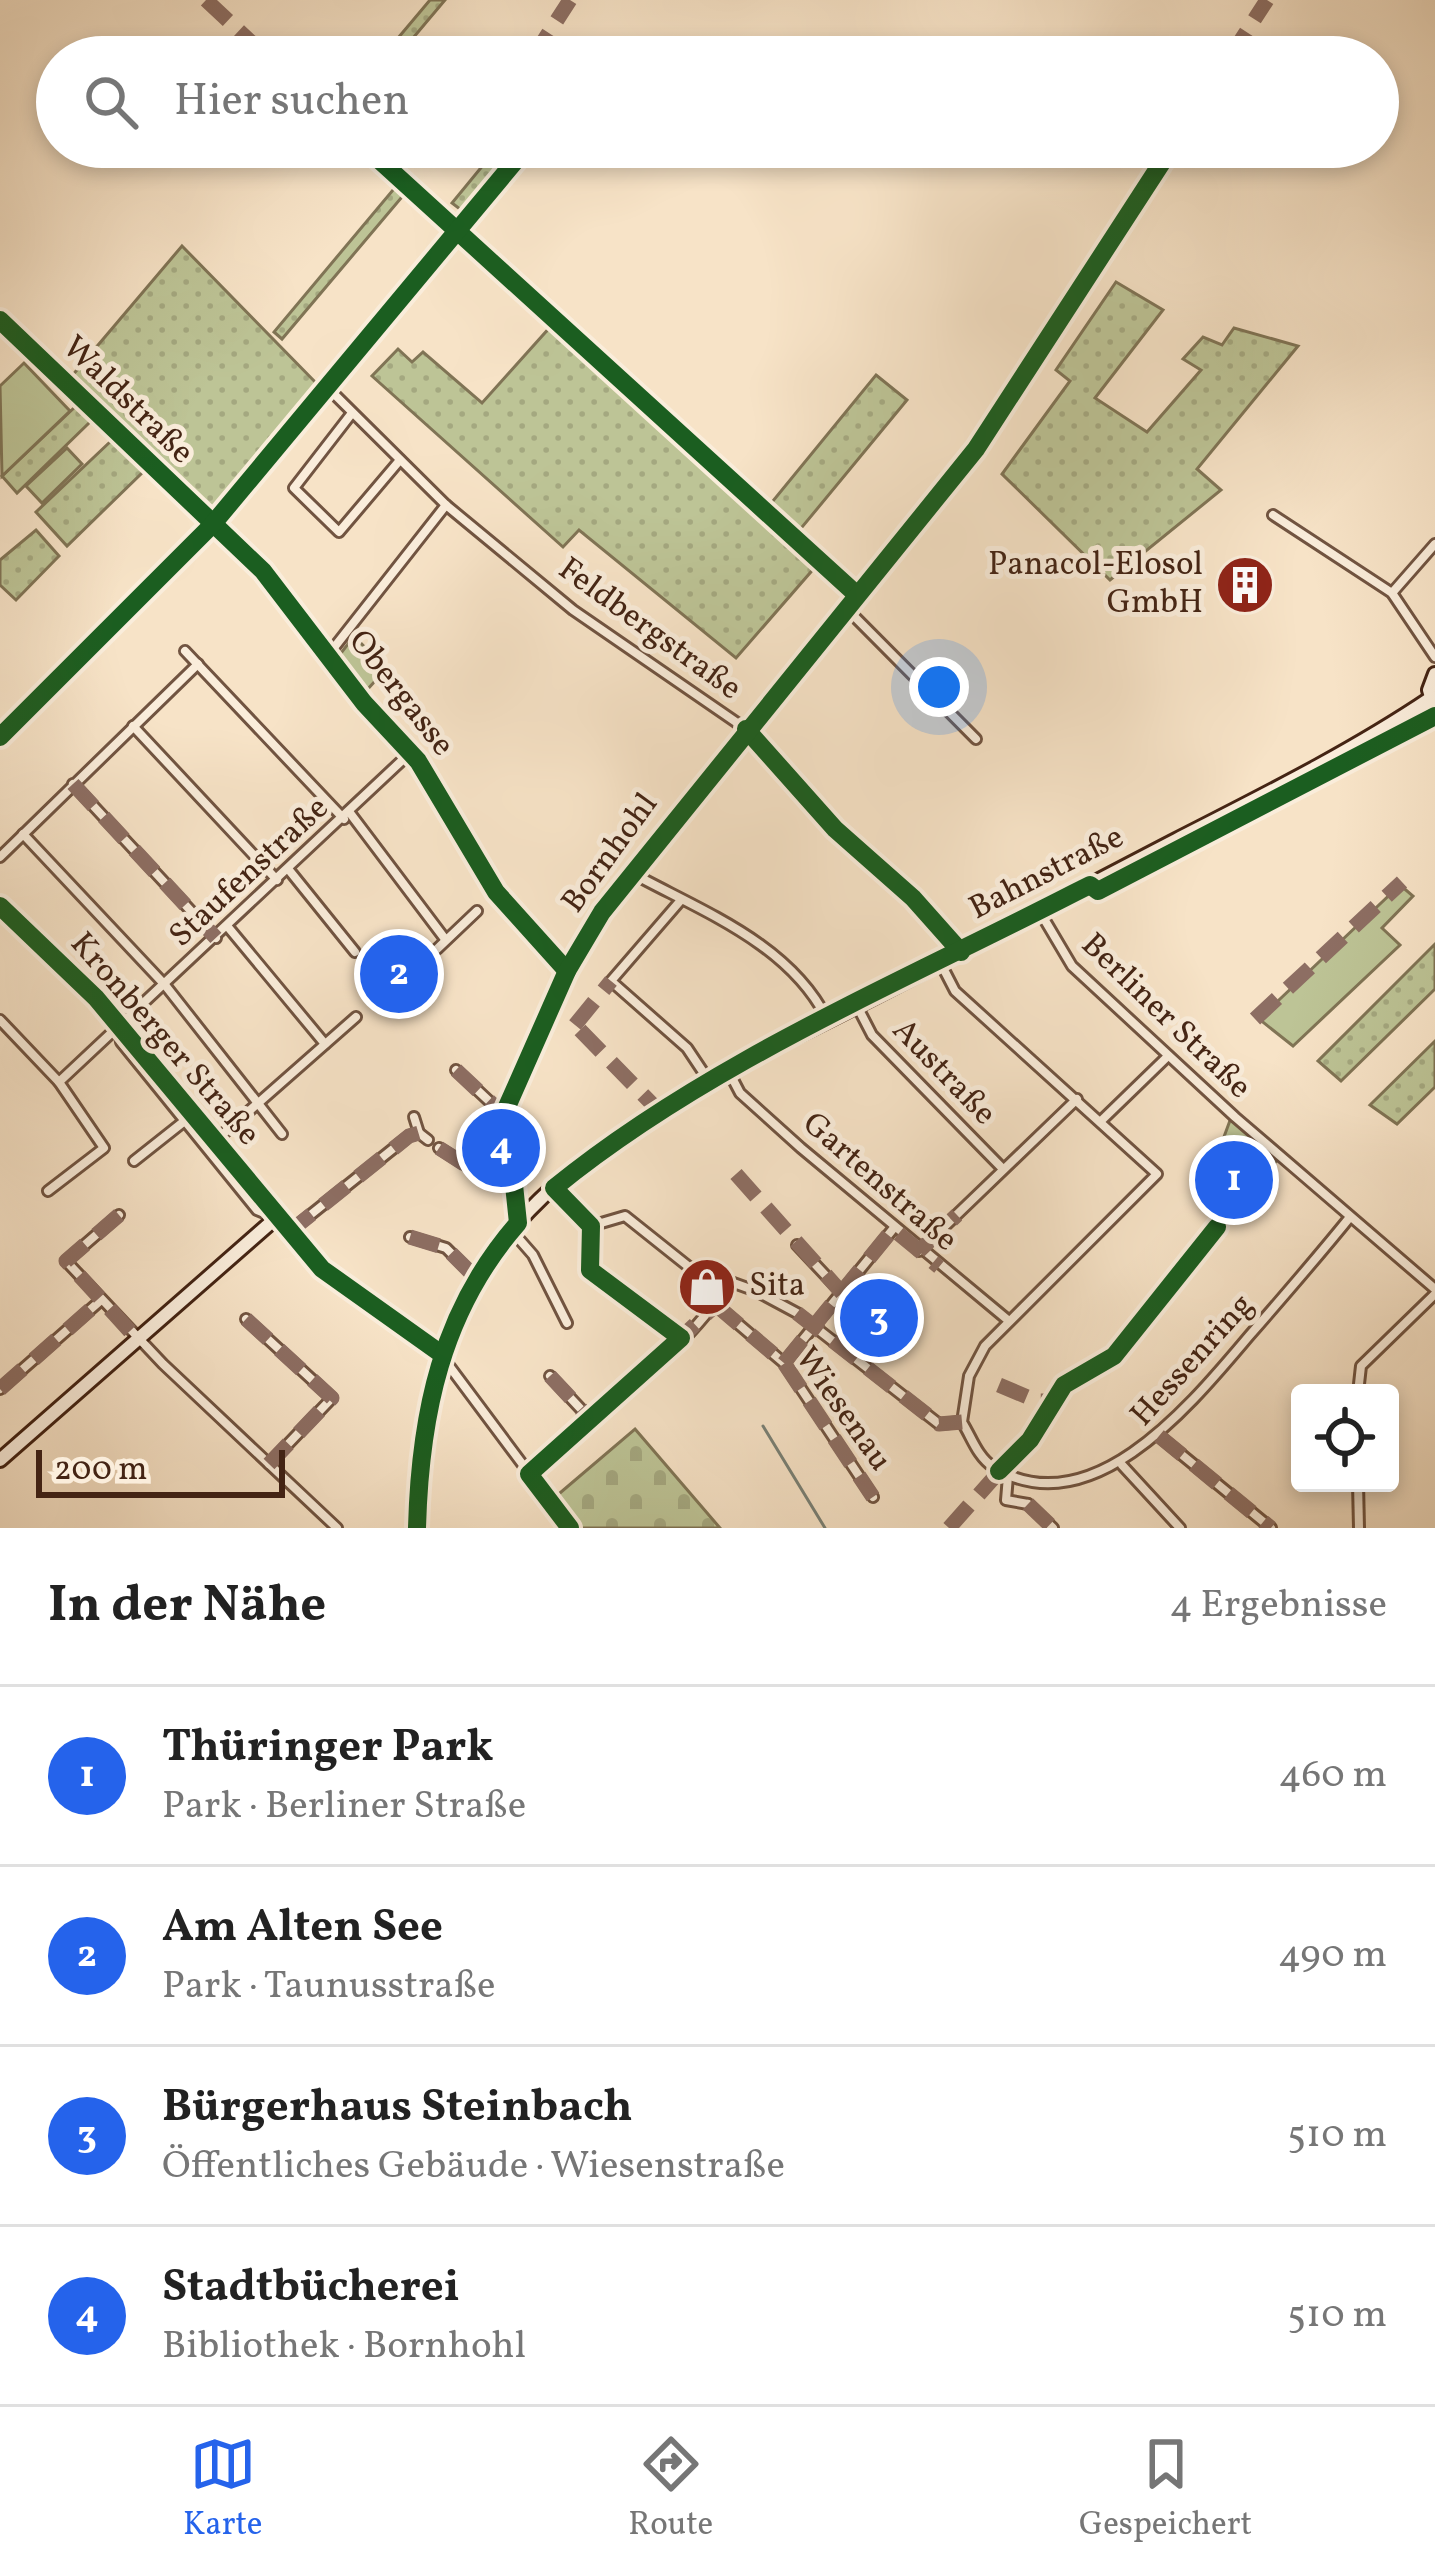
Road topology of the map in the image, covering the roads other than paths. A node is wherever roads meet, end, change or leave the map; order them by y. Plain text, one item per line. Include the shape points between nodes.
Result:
1 (0, 320) edge
2 (327, 387) dead end
3 (352, 412) junction
4 (400, 460) junction
5 (446, 505) junction
6 (1273, 515) dead end
7 (212, 525) joint
8 (1435, 544) edge
9 (877, 570) dead end
10 (1392, 593) junction
11 (845, 607) junction
12 (1426, 650) junction
13 (185, 651) dead end
14 (329, 654) junction
15 (1435, 658) edge
16 (197, 664) junction
17 (1434, 675) edge
18 (1434, 704) edge
19 (133, 726) junction
20 (746, 729) junction
21 (976, 739) dead end
22 (411, 752) junction
23 (73, 784) junction
24 (347, 816) junction
25 (23, 834) junction
26 (0, 857) edge
27 (289, 870) junction
28 (630, 872) junction
29 (277, 880) junction
30 (681, 900) junction
31 (0, 906) edge
32 (1040, 910) junction
33 (477, 911) dead end
34 (228, 926) junction
35 (216, 938) junction
36 (445, 939) junction
37 (437, 949) dead end
38 (355, 952) dead end
39 (961, 952) junction
40 (940, 962) junction
41 (567, 970) junction
42 (165, 985) junction
43 (857, 1006) junction
44 (356, 1017) dead end
45 (0, 1020) edge
46 (828, 1021) junction
47 (119, 1026) junction
48 (325, 1045) junction
49 (1168, 1057) junction
50 (456, 1070) dead end
51 (728, 1072) junction
52 (59, 1082) junction
53 (709, 1082) junction
54 (1077, 1099) junction
55 (259, 1102) junction
56 (414, 1117) dead end
57 (506, 1117) junction
58 (1103, 1119) junction
59 (182, 1123) junction
60 (418, 1133) junction
61 (282, 1134) dead end
62 (428, 1140) dead end
63 (215, 1141) junction
64 (439, 1148) dead end
65 (134, 1161) dead end
66 (1002, 1168) junction
67 (511, 1182) junction
68 (554, 1188) junction
69 (48, 1191) dead end
70 (119, 1215) dead end
71 (1350, 1217) junction
72 (277, 1218) junction
73 (514, 1227) junction
74 (893, 1228) junction
75 (288, 1233) junction
76 (410, 1237) dead end
77 (797, 1245) dead end
78 (920, 1251) junction
79 (477, 1279) junction
80 (729, 1283) junction
81 (1435, 1291) edge
82 (842, 1293) junction
83 (100, 1301) junction
84 (716, 1305) junction
85 (246, 1318) dead end
86 (1009, 1321) junction
87 (567, 1323) dead end
88 (816, 1326) junction
89 (134, 1343) junction
90 (440, 1353) junction
91 (784, 1363) junction
92 (550, 1376) dead end
93 (1359, 1384) edge
94 (0, 1389) edge
95 (592, 1421) junction
96 (962, 1422) junction
97 (1160, 1436) junction
98 (0, 1460) edge
99 (269, 1464) junction
100 (1122, 1466) junction
101 (529, 1474) junction
102 (1007, 1477) junction
103 (1036, 1486) junction
104 (1358, 1492) edge
105 (873, 1497) dead end
106 (1028, 1504) junction
107 (337, 1528) edge
108 (417, 1528) edge
109 (570, 1528) edge
110 (1053, 1528) edge
111 (1180, 1528) edge
112 (1271, 1528) edge
113 (1359, 1528) edge

1 - 7 street, Waldstraße
2 - 3 street, Feldbergstraße
3 - 4 street, Feldbergstraße
3 - 4 street via 294,488 339,532
4 - 5 street, Feldbergstraße
5 - 14 street
5 - 20 street, Feldbergstraße via 591,623
6 - 10 street
7 - 14 street, Obergasse via 263,572
8 - 10 street
9 - 11 street, Bornhohl
10 - 12 street
11 - 20 street, Bornhohl
11 - 21 street
12 - 15 street
12 - 17 street
13 - 16 street
14 - 22 street, Obergasse
16 - 19 street
16 - 24 street
17 - 18 main road
18 - 32 main road, Bahnstraße
19 - 23 street
19 - 29 street
20 - 28 street, Bornhohl
20 - 39 street, Feldbergstraße via 835,830
22 - 24 street, Staufenstraße
22 - 41 street, Obergasse via 496,892
23 - 25 street
23 - 35 street
24 - 27 street, Staufenstraße
24 - 36 street
25 - 26 street
25 - 42 street
27 - 29 street, Staufenstraße
27 - 38 street
28 - 30 street
28 - 41 street, Bornhohl
29 - 34 street, Staufenstraße
30 - 46 street via 755,940 817,999
30 - 53 street via 610,981 686,1048
31 - 47 main road, Kronberger Straße
32 - 39 main road, Bahnstraße
32 - 49 street, Berliner Straße via 1072,966
33 - 36 street
34 - 35 street, Staufenstraße
34 - 48 street
35 - 42 street, Staufenstraße
36 - 37 street
39 - 40 main road, Bahnstraße
40 - 43 main road, Bahnstraße
40 - 54 street via 955,991
41 - 57 street, Bornhohl
42 - 47 street, Staufenstraße
42 - 55 street
43 - 46 main road, Bahnstraße
43 - 66 street, Austraße via 872,1035
44 - 48 street
45 - 52 street
46 - 51 main road, Bahnstraße
47 - 52 street, Kronberger Straße
47 - 59 street, Kronberger Straße via 121,1042
47 - 63 main road, Kronberger Straße
48 - 55 street
49 - 58 street
49 - 71 street, Berliner Straße
50 - 57 street
51 - 53 main road, Bahnstraße
51 - 74 street, Gartenstraße via 740,1093
52 - 69 street via 104,1148
53 - 68 main road, Bahnstraße via 638,1123
54 - 58 street
54 - 66 street
55 - 61 street
55 - 63 street
56 - 60 street
57 - 67 street, Bornhohl
58 - 86 street via 1157,1174
59 - 65 street, Kronberger Straße
59 - 72 street, Kronberger Straße via 257,1210
60 - 62 street
60 - 75 street
63 - 72 main road, Kronberger Straße
64 - 67 street via 491,1181
66 - 78 street
67 - 73 street, Bornhohl
68 - 73 main road, Bahnstraße
68 - 80 street via 591,1226 625,1216 688,1268
70 - 83 street via 66,1261
71 - 81 street, Berliner Straße
71 - 97 street, Hessenring
72 - 75 main road
72 - 89 main road
73 - 79 main road, Bahnstraße
73 - 87 street
74 - 78 street, Gartenstraße
74 - 82 street
75 - 90 main road via 355,1296
76 - 79 street via 446,1248
77 - 82 street
78 - 86 street, Gartenstraße
79 - 90 main road, Bahnstraße
80 - 84 street
80 - 88 street
81 - 93 street via 1361,1366
82 - 88 street
83 - 89 street
83 - 94 street
84 - 91 street, Wiesenau
84 - 95 street
85 - 99 street via 332,1398
86 - 96 street via 972,1367
88 - 91 street
88 - 96 street via 939,1424
89 - 98 main road
89 - 99 street
90 - 101 street
90 - 108 main road, Bahnstraße
91 - 105 street, Wiesenau
92 - 95 street
95 - 101 street
96 - 102 street via 986,1461
97 - 100 street, Hessenring
97 - 112 street
99 - 107 street
100 - 103 street, Hessenring via 1084,1484
100 - 111 street
101 - 109 street
102 - 103 street, Hessenring
102 - 106 street via 1007,1501
103 - 106 street
104 - 113 street
106 - 110 street

